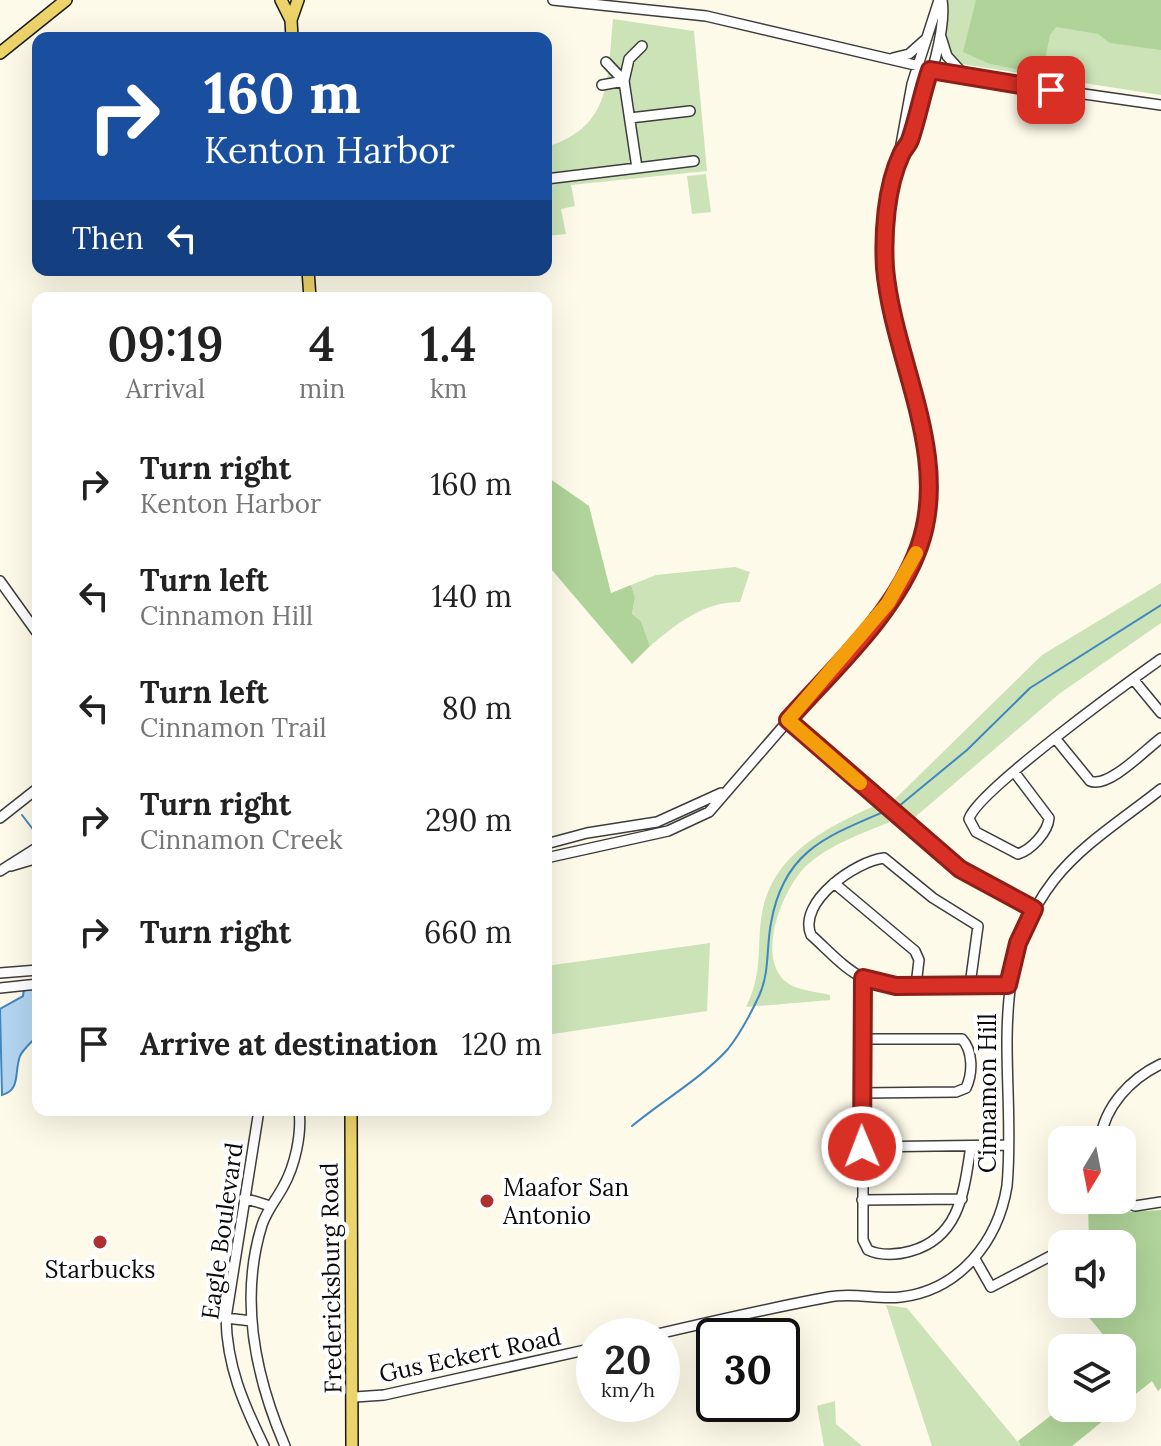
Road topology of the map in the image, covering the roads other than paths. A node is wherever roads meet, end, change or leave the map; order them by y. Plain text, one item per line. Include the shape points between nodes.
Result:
1 (66, 0) edge
2 (281, 0) edge
3 (298, 0) edge
4 (553, 0) edge
5 (941, 0) edge
6 (291, 20) junction
7 (292, 32) edge
8 (940, 34) junction
9 (929, 36) junction
10 (642, 46) dead end
11 (0, 53) edge
12 (885, 59) junction
13 (606, 62) dead end
14 (919, 67) junction
15 (930, 70) junction
16 (966, 77) junction
17 (624, 81) junction
18 (602, 85) dead end
19 (1161, 105) edge
20 (690, 111) dead end
21 (630, 118) junction
22 (901, 155) junction
23 (694, 161) dead end
24 (637, 168) junction
25 (552, 178) edge
26 (0, 581) edge
27 (32, 626) edge
28 (1161, 659) edge
29 (1133, 679) junction
30 (1161, 713) edge
31 (788, 720) junction
32 (1055, 738) junction
33 (1161, 738) edge
34 (1015, 773) junction
35 (1161, 789) edge
36 (32, 793) edge
37 (721, 793) junction
38 (688, 809) junction
39 (0, 818) edge
40 (694, 820) junction
41 (552, 842) edge
42 (32, 851) edge
43 (552, 856) edge
44 (32, 860) edge
45 (2, 870) edge
46 (834, 883) junction
47 (1034, 909) junction
48 (32, 970) edge
49 (0, 973) edge
50 (863, 978) junction
51 (32, 985) edge
52 (916, 985) junction
53 (970, 985) junction
54 (1008, 985) junction
55 (0, 988) edge
56 (861, 1039) junction
57 (1161, 1064) edge
58 (861, 1093) junction
59 (258, 1116) edge
60 (299, 1116) edge
61 (351, 1116) edge
62 (1102, 1126) edge
63 (1008, 1145) junction
64 (971, 1146) junction
65 (862, 1147) junction
66 (244, 1198) junction
67 (962, 1199) junction
68 (862, 1200) junction
69 (1161, 1202) edge
70 (270, 1206) junction
71 (1136, 1206) edge
72 (1048, 1257) edge
73 (975, 1259) junction
74 (226, 1318) junction
75 (252, 1321) junction
76 (680, 1329) edge
77 (576, 1352) edge
78 (355, 1397) junction
79 (269, 1409) junction
80 (249, 1416) junction
81 (264, 1446) edge
82 (285, 1446) edge
83 (352, 1446) edge

1 - 11 main road
2 - 6 main road
3 - 6 main road
4 - 12 street via 706,16
5 - 8 street
5 - 9 street
6 - 7 main road
8 - 15 street
8 - 16 street via 947,56
9 - 12 street via 909,54
9 - 14 street
10 - 17 street via 629,59
12 - 14 street
13 - 17 street
14 - 15 street
14 - 22 street via 899,142
15 - 16 street
15 - 22 street via 909,144
16 - 19 street
17 - 18 street
17 - 21 street
20 - 21 street
21 - 24 street
22 - 31 street via 887,213 885,266 925,449 929,486 923,532 898,590
23 - 24 street
24 - 25 street
26 - 27 street
28 - 29 street
29 - 30 street
29 - 32 street
31 - 37 street
31 - 47 street via 960,869
32 - 33 street via 1097,784
32 - 34 street
34 - 34 street via 1049,818 1048,828 1025,852 1013,853 976,832 969,819 972,810
35 - 47 street, Cinnamon Hill via 1068,865
36 - 39 street
37 - 38 street
37 - 40 street via 716,805
38 - 40 street
38 - 41 street via 644,825
40 - 43 street via 649,836
42 - 45 street
44 - 45 street
46 - 50 street via 816,905 809,930
46 - 52 street via 915,951
46 - 53 street via 855,868 884,858 933,898 974,922 980,932
47 - 54 street, Cinnamon Hill via 1018,943
48 - 49 street
50 - 52 street
50 - 56 street
51 - 55 street
52 - 53 street
53 - 54 street
54 - 63 street, Cinnamon Hill
56 - 58 street
56 - 58 street via 962,1039 970,1065 969,1083 962,1091
57 - 62 street via 1123,1091
58 - 65 street
59 - 66 street, Eagle Boulevard
60 - 70 street, Eagle Boulevard via 292,1164
61 - 78 main road, Fredericksburg Road
63 - 64 street
63 - 73 street, Cinnamon Hill via 1004,1203
64 - 65 street
64 - 67 street
65 - 68 street
66 - 70 street
66 - 74 street, Eagle Boulevard
67 - 68 street
67 - 68 street via 949,1226 931,1242 907,1252 882,1254 868,1250 863,1240
69 - 71 street
70 - 75 street, Eagle Boulevard via 258,1245
72 - 73 street via 991,1287
73 - 76 street via 936,1286 911,1295 841,1295
74 - 75 street
74 - 80 street, Eagle Boulevard via 227,1350
75 - 79 street, Eagle Boulevard
77 - 78 street, Gus Eckert Road
78 - 83 main road, Fredericksburg Road
79 - 80 street
79 - 82 street, Eagle Boulevard
80 - 81 street, Eagle Boulevard

